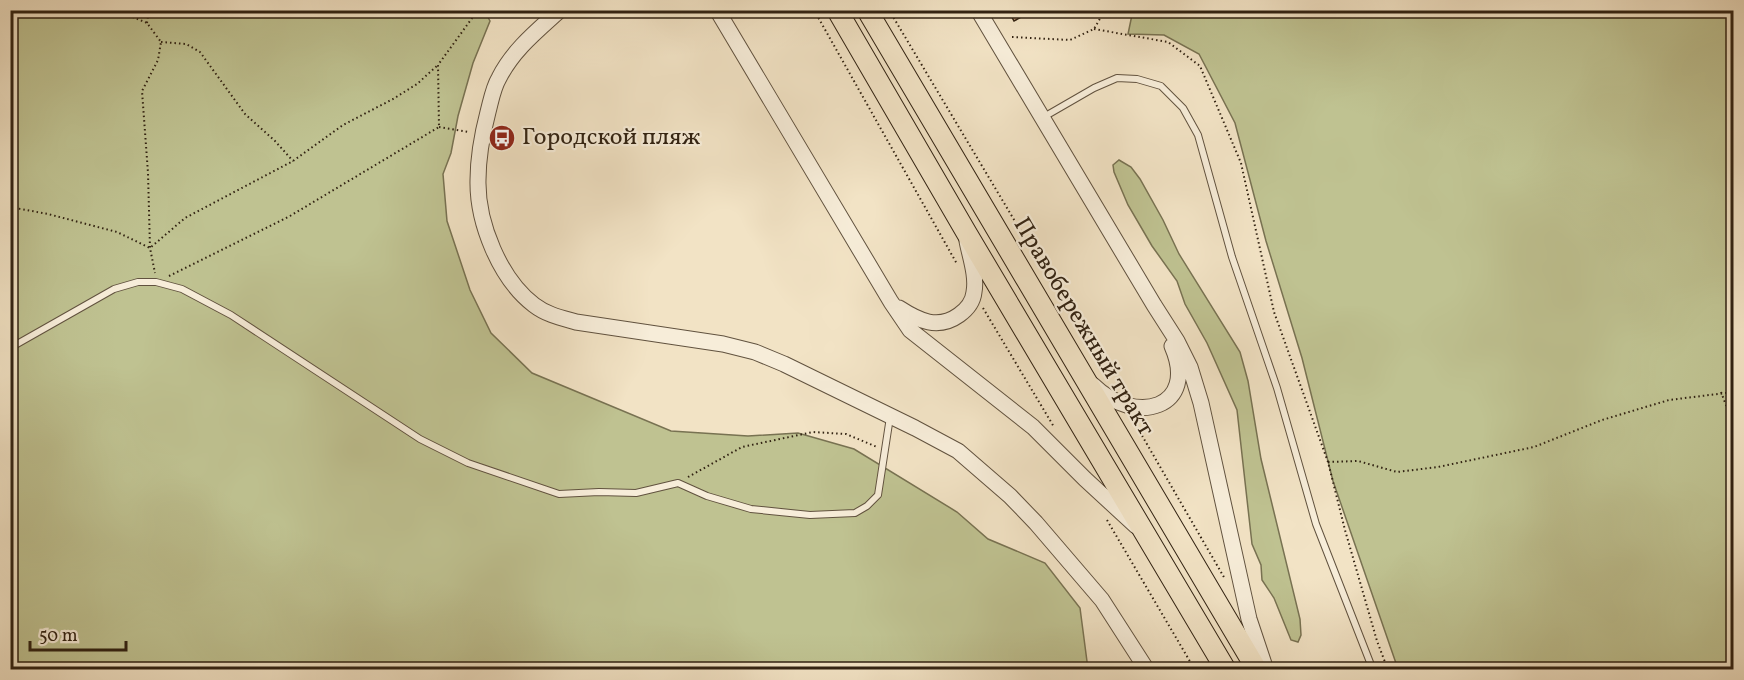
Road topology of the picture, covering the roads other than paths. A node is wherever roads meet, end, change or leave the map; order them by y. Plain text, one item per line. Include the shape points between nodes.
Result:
1 (560, 10) edge
2 (717, 10) edge
3 (837, 10) edge
4 (867, 10) edge
5 (978, 10) edge
6 (1042, 118) junction
7 (966, 232) junction
8 (891, 302) junction
9 (1154, 305) junction
10 (10, 348) edge
11 (1083, 375) junction
12 (890, 416) junction
13 (1147, 536) junction
14 (1147, 669) edge
15 (1226, 669) edge
16 (1257, 669) edge
17 (1266, 669) edge
18 (1373, 669) edge

1 - 12 street via 510,58 498,80 482,135 477,182 482,212 496,258 521,294 553,316 576,322 755,352
2 - 8 street
3 - 7 highway
4 - 11 highway, Правобережный тракт
5 - 6 street
6 - 9 street
6 - 18 lane via 1117,78 1161,86 1183,108 1198,135 1316,524
7 - 8 street via 974,273 974,293 967,309 949,322 932,324
7 - 13 highway
8 - 13 street via 910,330 1033,427
9 - 11 street via 1176,356 1177,380 1172,394 1160,405 1145,409 1125,406 1104,396
9 - 17 street via 1190,367 1249,619
10 - 12 lane via 114,289 156,282 182,289 231,315 420,439 468,463 559,494 636,493 678,483 752,509 810,515 855,513 878,495
11 - 16 highway, Правобережный тракт
12 - 14 street via 958,452 1010,496 1102,600
13 - 15 highway

